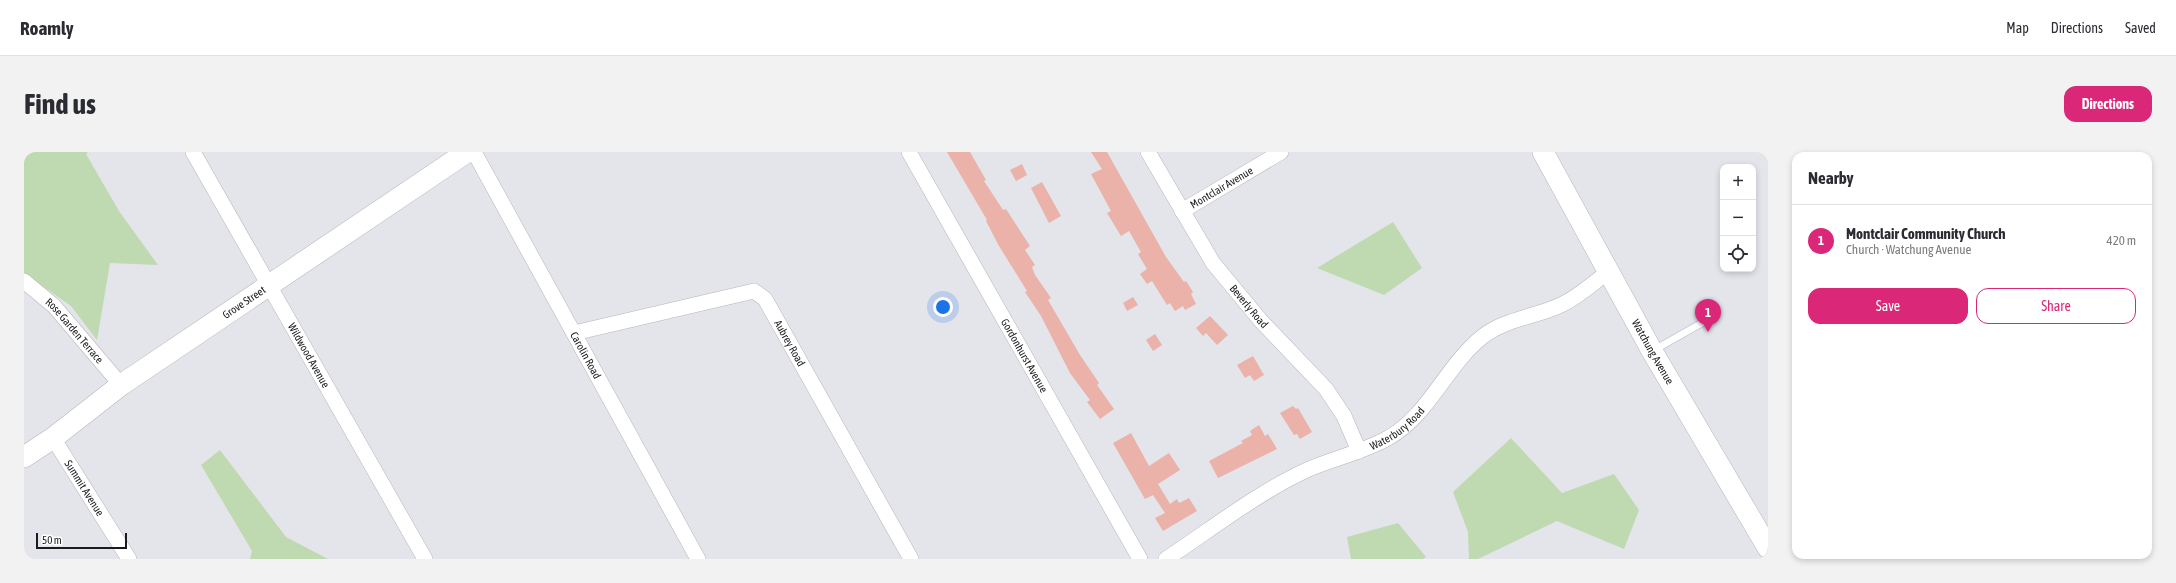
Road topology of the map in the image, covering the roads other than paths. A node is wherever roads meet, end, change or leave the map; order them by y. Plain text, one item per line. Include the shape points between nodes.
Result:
1 (193, 152) edge
2 (467, 152) edge
3 (474, 152) edge
4 (909, 152) edge
5 (1148, 152) edge
6 (1281, 152) edge
7 (1543, 152) edge
8 (1182, 211) junction
9 (1608, 273) junction
10 (24, 280) edge
11 (269, 285) junction
12 (1716, 315) dead end
13 (574, 333) junction
14 (1652, 351) junction
15 (121, 385) junction
16 (53, 438) junction
17 (1359, 452) junction
18 (24, 457) edge
19 (1768, 548) edge
20 (129, 559) edge
21 (425, 559) edge
22 (698, 559) edge
23 (912, 559) edge
24 (1140, 559) edge
25 (1166, 559) edge

1 - 11 street, Wildwood Avenue
2 - 11 main road, Grove Street
3 - 13 street, Carolin Road
4 - 24 street, Gordonhurst Avenue
5 - 8 street, Beverly Road
6 - 8 street, Montclair Avenue
7 - 9 main road, Watchung Avenue
8 - 17 street, Beverly Road via 1213,262 1262,321 1326,389 1344,416
9 - 14 main road, Watchung Avenue
9 - 17 street, Waterbury Road via 1563,304 1513,320 1484,336 1466,351 1416,415 1389,437
10 - 15 street, Rose Garden Terrace via 54,306
11 - 15 main road, Grove Street
11 - 21 street, Wildwood Avenue
12 - 14 lane
13 - 22 street, Carolin Road
13 - 23 street, Aubrey Road via 754,291 765,299
14 - 19 main road, Watchung Avenue
15 - 16 main road, Grove Street
16 - 18 main road, Grove Street
16 - 20 street, Summit Avenue
17 - 25 street, Waterbury Road via 1309,469

